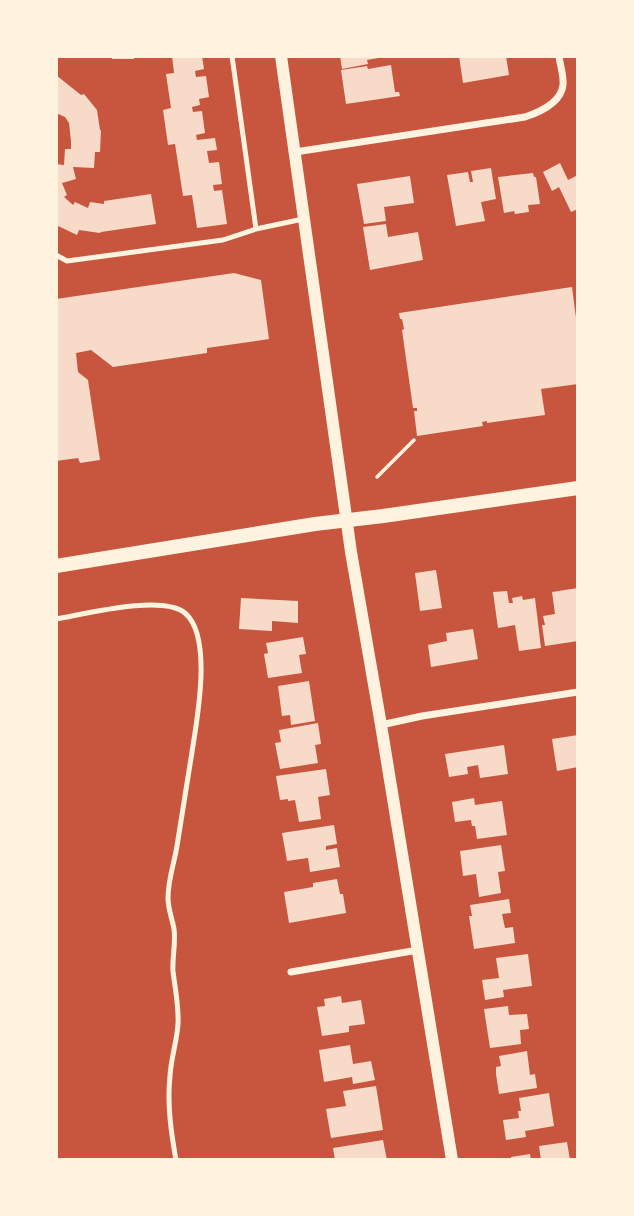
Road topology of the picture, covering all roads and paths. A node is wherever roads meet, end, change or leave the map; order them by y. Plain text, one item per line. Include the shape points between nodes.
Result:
1 (232, 56) edge
2 (281, 56) edge
3 (559, 56) edge
4 (295, 152) junction
5 (303, 219) junction
6 (256, 229) junction
7 (56, 255) edge
8 (414, 440) dead end
9 (377, 477) dead end
10 (578, 488) edge
11 (347, 520) junction
12 (56, 566) edge
13 (56, 620) edge
14 (578, 692) edge
15 (381, 725) junction
16 (418, 950) junction
17 (291, 972) dead end
18 (176, 1160) edge
19 (452, 1160) edge

1 - 6 lane
2 - 4 street
3 - 4 street via 564,87 553,104 538,113
4 - 5 street
5 - 6 lane
5 - 11 street
6 - 7 lane via 223,240 67,261
8 - 9 path
10 - 11 main road
11 - 12 main road
11 - 15 street
13 - 18 lane via 134,606 170,606 193,622 198,638 198,703 168,882 178,1004 168,1103
14 - 15 street
15 - 16 street
16 - 17 street
16 - 19 street

